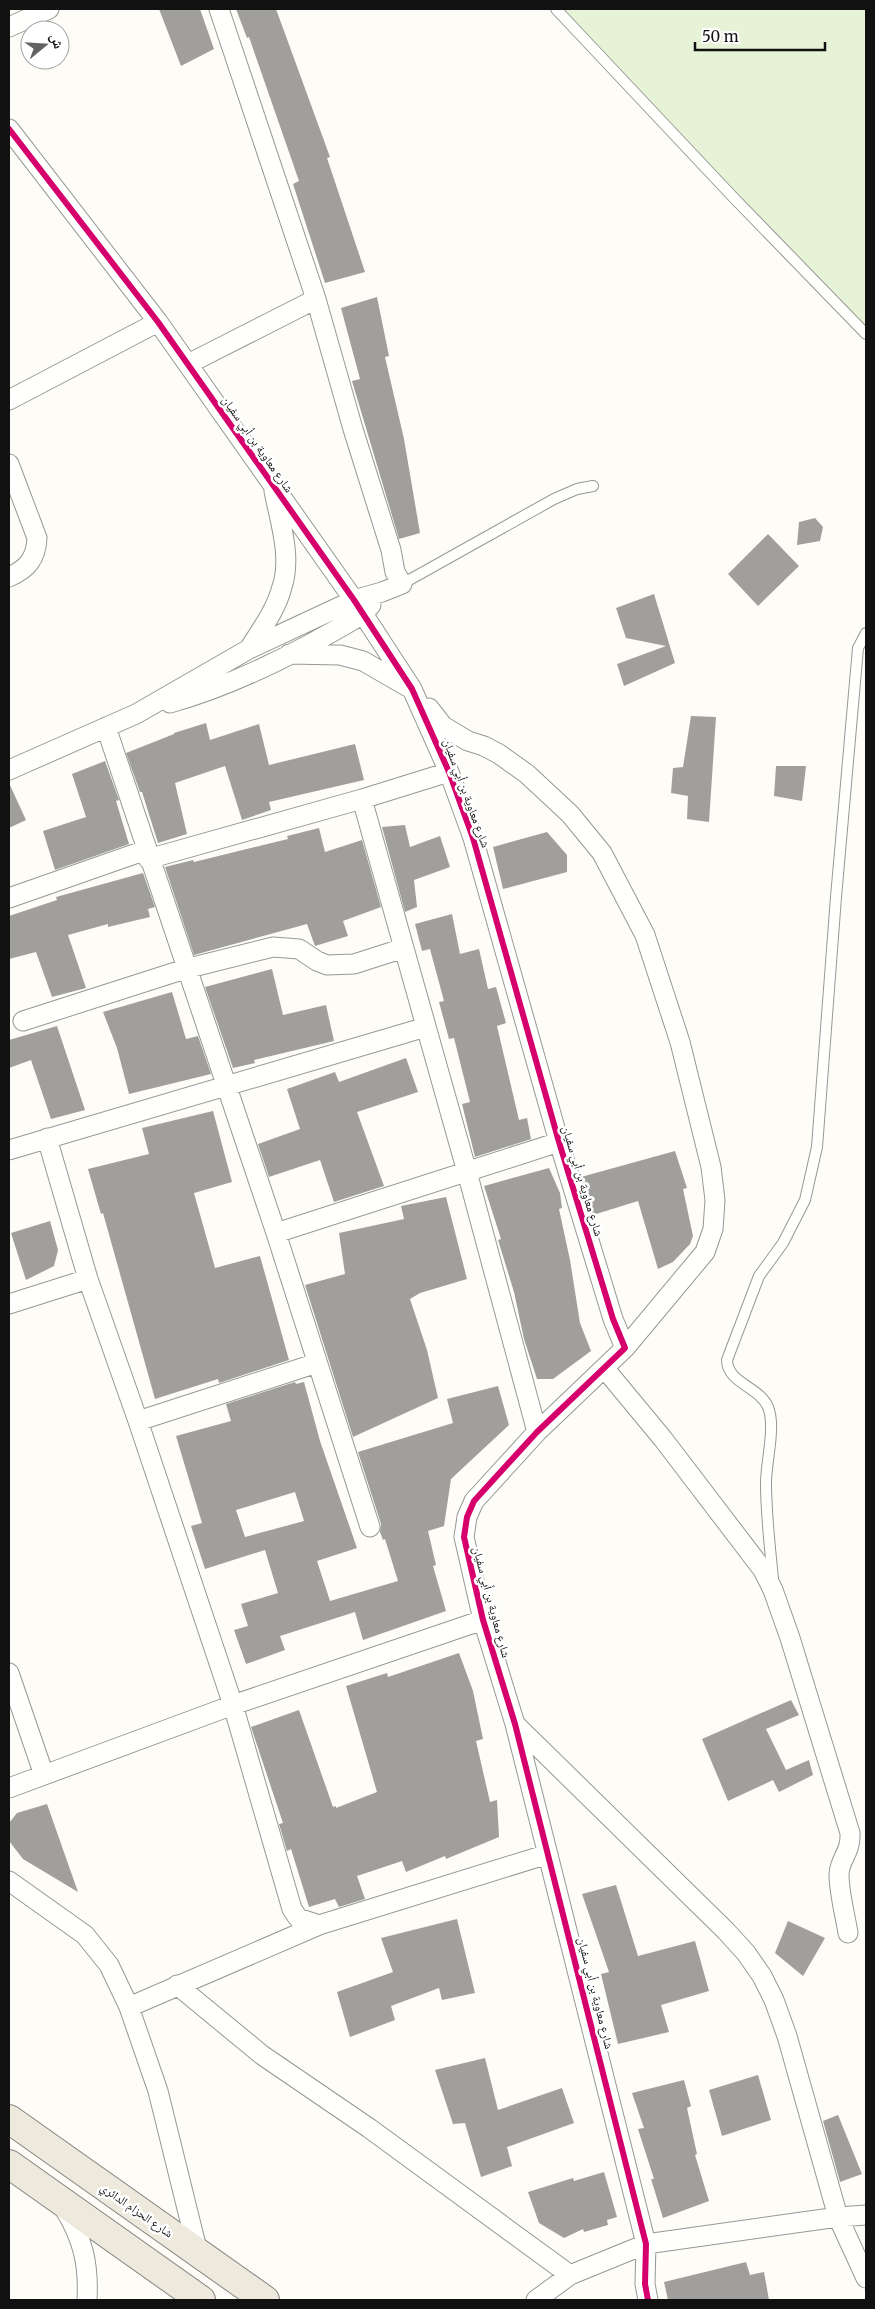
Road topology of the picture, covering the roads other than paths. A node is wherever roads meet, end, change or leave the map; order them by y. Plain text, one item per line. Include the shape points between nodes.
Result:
1 (49, 9) edge
2 (219, 9) edge
3 (556, 9) edge
4 (9, 27) edge
5 (9, 129) edge
6 (316, 298) junction
7 (158, 322) junction
8 (866, 334) edge
9 (188, 364) junction
10 (9, 400) edge
11 (9, 464) edge
12 (273, 485) junction
13 (593, 486) dead end
14 (9, 577) edge
15 (402, 584) junction
16 (358, 607) junction
17 (866, 633) edge
18 (250, 649) junction
19 (289, 654) junction
20 (412, 689) junction
21 (136, 714) junction
22 (106, 727) junction
23 (9, 770) edge
24 (450, 772) junction
25 (362, 799) junction
26 (147, 854) junction
27 (9, 898) edge
28 (404, 948) junction
29 (185, 969) junction
30 (23, 1021) dead end
31 (426, 1027) junction
32 (225, 1085) junction
33 (47, 1138) junction
34 (559, 1142) junction
35 (9, 1150) edge
36 (468, 1172) junction
37 (276, 1233) junction
38 (88, 1279) junction
39 (9, 1304) edge
40 (625, 1348) junction
41 (317, 1363) junction
42 (605, 1369) junction
43 (138, 1421) junction
44 (537, 1432) junction
45 (370, 1527) dead end
46 (773, 1590) junction
47 (484, 1620) junction
48 (9, 1674) edge
49 (233, 1705) junction
50 (515, 1724) junction
51 (44, 1775) junction
52 (9, 1788) edge
53 (548, 1854) junction
54 (9, 1881) edge
55 (319, 1925) junction
56 (848, 1933) dead end
57 (177, 1985) junction
58 (129, 2007) junction
59 (9, 2119) edge
60 (9, 2164) edge
61 (58, 2198) junction
62 (866, 2215) edge
63 (838, 2217) junction
64 (646, 2244) junction
65 (198, 2253) junction
66 (570, 2275) junction
67 (866, 2278) edge
68 (87, 2300) edge
69 (193, 2300) edge
70 (265, 2300) edge
71 (536, 2300) edge
72 (648, 2300) edge

1 - 4 street
2 - 6 street
3 - 8 lane
5 - 7 street, شارع معاوية بن أبي سفيان
6 - 9 street
6 - 15 street via 395,572
7 - 9 street, شارع معاوية بن أبي سفيان
7 - 10 street
9 - 12 street, شارع معاوية بن أبي سفيان
11 - 14 street via 37,538 37,548 28,565
12 - 16 street, شارع معاوية بن أبي سفيان
12 - 18 street via 286,571 270,615
13 - 15 lane via 554,499
15 - 16 street
16 - 18 street
16 - 19 street
16 - 20 street, شارع معاوية بن أبي سفيان
17 - 46 lane via 858,648 817,1147 805,1200 783,1243 759,1276 727,1360 731,1374 764,1400 771,1422 766,1483
18 - 21 street
19 - 20 street via 340,654 364,660
19 - 21 street via 183,700
20 - 24 street, شارع معاوية بن أبي سفيان
20 - 40 street via 443,726 499,754 527,774 570,814 602,853 644,935 680,1042 711,1167 715,1200 713,1229 705,1252
21 - 22 street
22 - 23 street
22 - 26 street
24 - 25 street
24 - 34 street, شارع معاوية بن أبي سفيان via 489,891
25 - 26 street
25 - 28 street
26 - 27 street
26 - 29 street
28 - 29 street via 354,964 327,965 300,949 272,947
28 - 31 street
29 - 30 street
29 - 32 street
31 - 32 street
31 - 36 street
32 - 33 street
32 - 37 street
33 - 35 street
33 - 38 street
34 - 36 street
34 - 40 street, شارع معاوية بن أبي سفيان via 613,1319
36 - 37 street
36 - 44 street
37 - 41 street
38 - 39 street
38 - 43 street
40 - 42 street, شارع معاوية بن أبي سفيان
41 - 43 street
41 - 45 street
42 - 44 street, شارع معاوية بن أبي سفيان
42 - 46 street via 752,1554
43 - 49 street
44 - 47 street, شارع معاوية بن أبي سفيان via 474,1501 467,1517 464,1538
46 - 56 street via 850,1833 850,1844 839,1874
47 - 49 street
47 - 50 street, شارع معاوية بن أبي سفيان
48 - 51 street
49 - 51 street
49 - 55 street via 292,1909 298,1918
50 - 53 street, شارع معاوية بن أبي سفيان
50 - 63 street via 726,1932 762,1976 787,2036
51 - 52 street
53 - 55 street
53 - 64 street, شارع معاوية بن أبي سفيان
54 - 58 street via 85,1935 109,1965
55 - 57 street
57 - 58 street
57 - 66 street via 262,2056 369,2128
58 - 65 street via 158,2091
59 - 65 main road, شارع الحزام الدائري
60 - 61 main road
61 - 68 street via 77,2229 86,2256
61 - 69 main road
62 - 63 street
63 - 64 street
63 - 67 street
64 - 66 street
64 - 72 street, شارع معاوية بن أبي سفيان
65 - 70 main road, شارع الحزام الدائري
66 - 71 street

